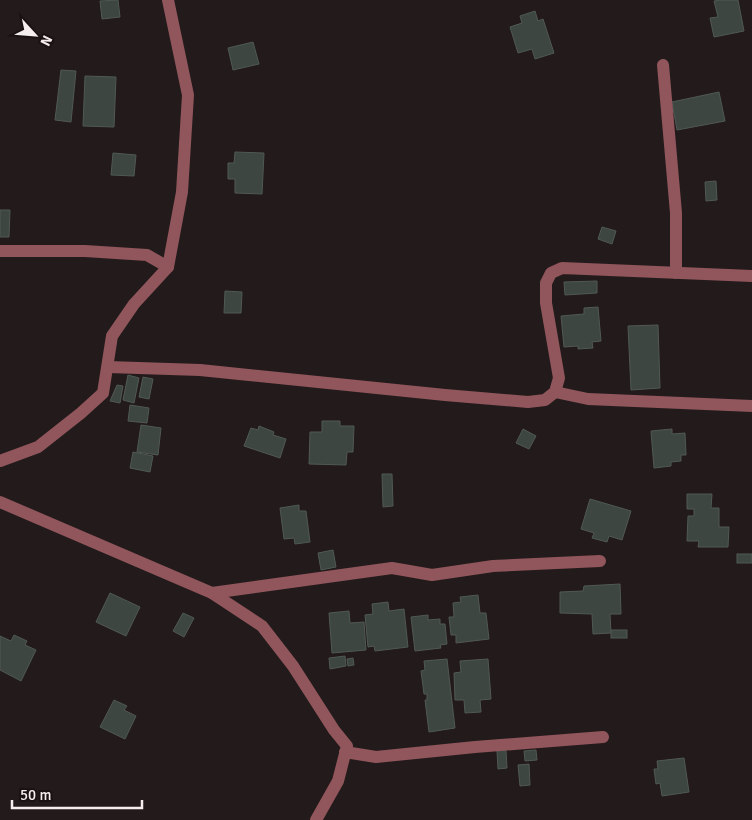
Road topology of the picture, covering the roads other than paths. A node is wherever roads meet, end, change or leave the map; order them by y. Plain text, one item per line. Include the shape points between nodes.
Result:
1 (168, 0) edge
2 (663, 65) dead end
3 (0, 251) edge
4 (168, 267) junction
5 (676, 273) junction
6 (752, 276) edge
7 (108, 367) junction
8 (555, 392) junction
9 (752, 406) edge
10 (0, 461) edge
11 (0, 502) edge
12 (600, 560) dead end
13 (212, 593) junction
14 (603, 737) dead end
15 (345, 752) junction
16 (316, 820) edge

1 - 4 street via 188,95 182,192
2 - 5 street via 676,213
3 - 4 street via 147,255
4 - 7 street via 134,304 112,336
5 - 6 street
5 - 8 street via 562,268 551,273 546,283 546,303 559,378
7 - 8 street via 200,370 528,402 545,400
7 - 10 street via 103,392 81,413 38,447
8 - 9 street via 588,399
11 - 13 street
12 - 13 street via 493,566 432,575 392,568
13 - 15 street via 262,626 347,746
14 - 15 street via 376,757
15 - 16 street via 338,782

